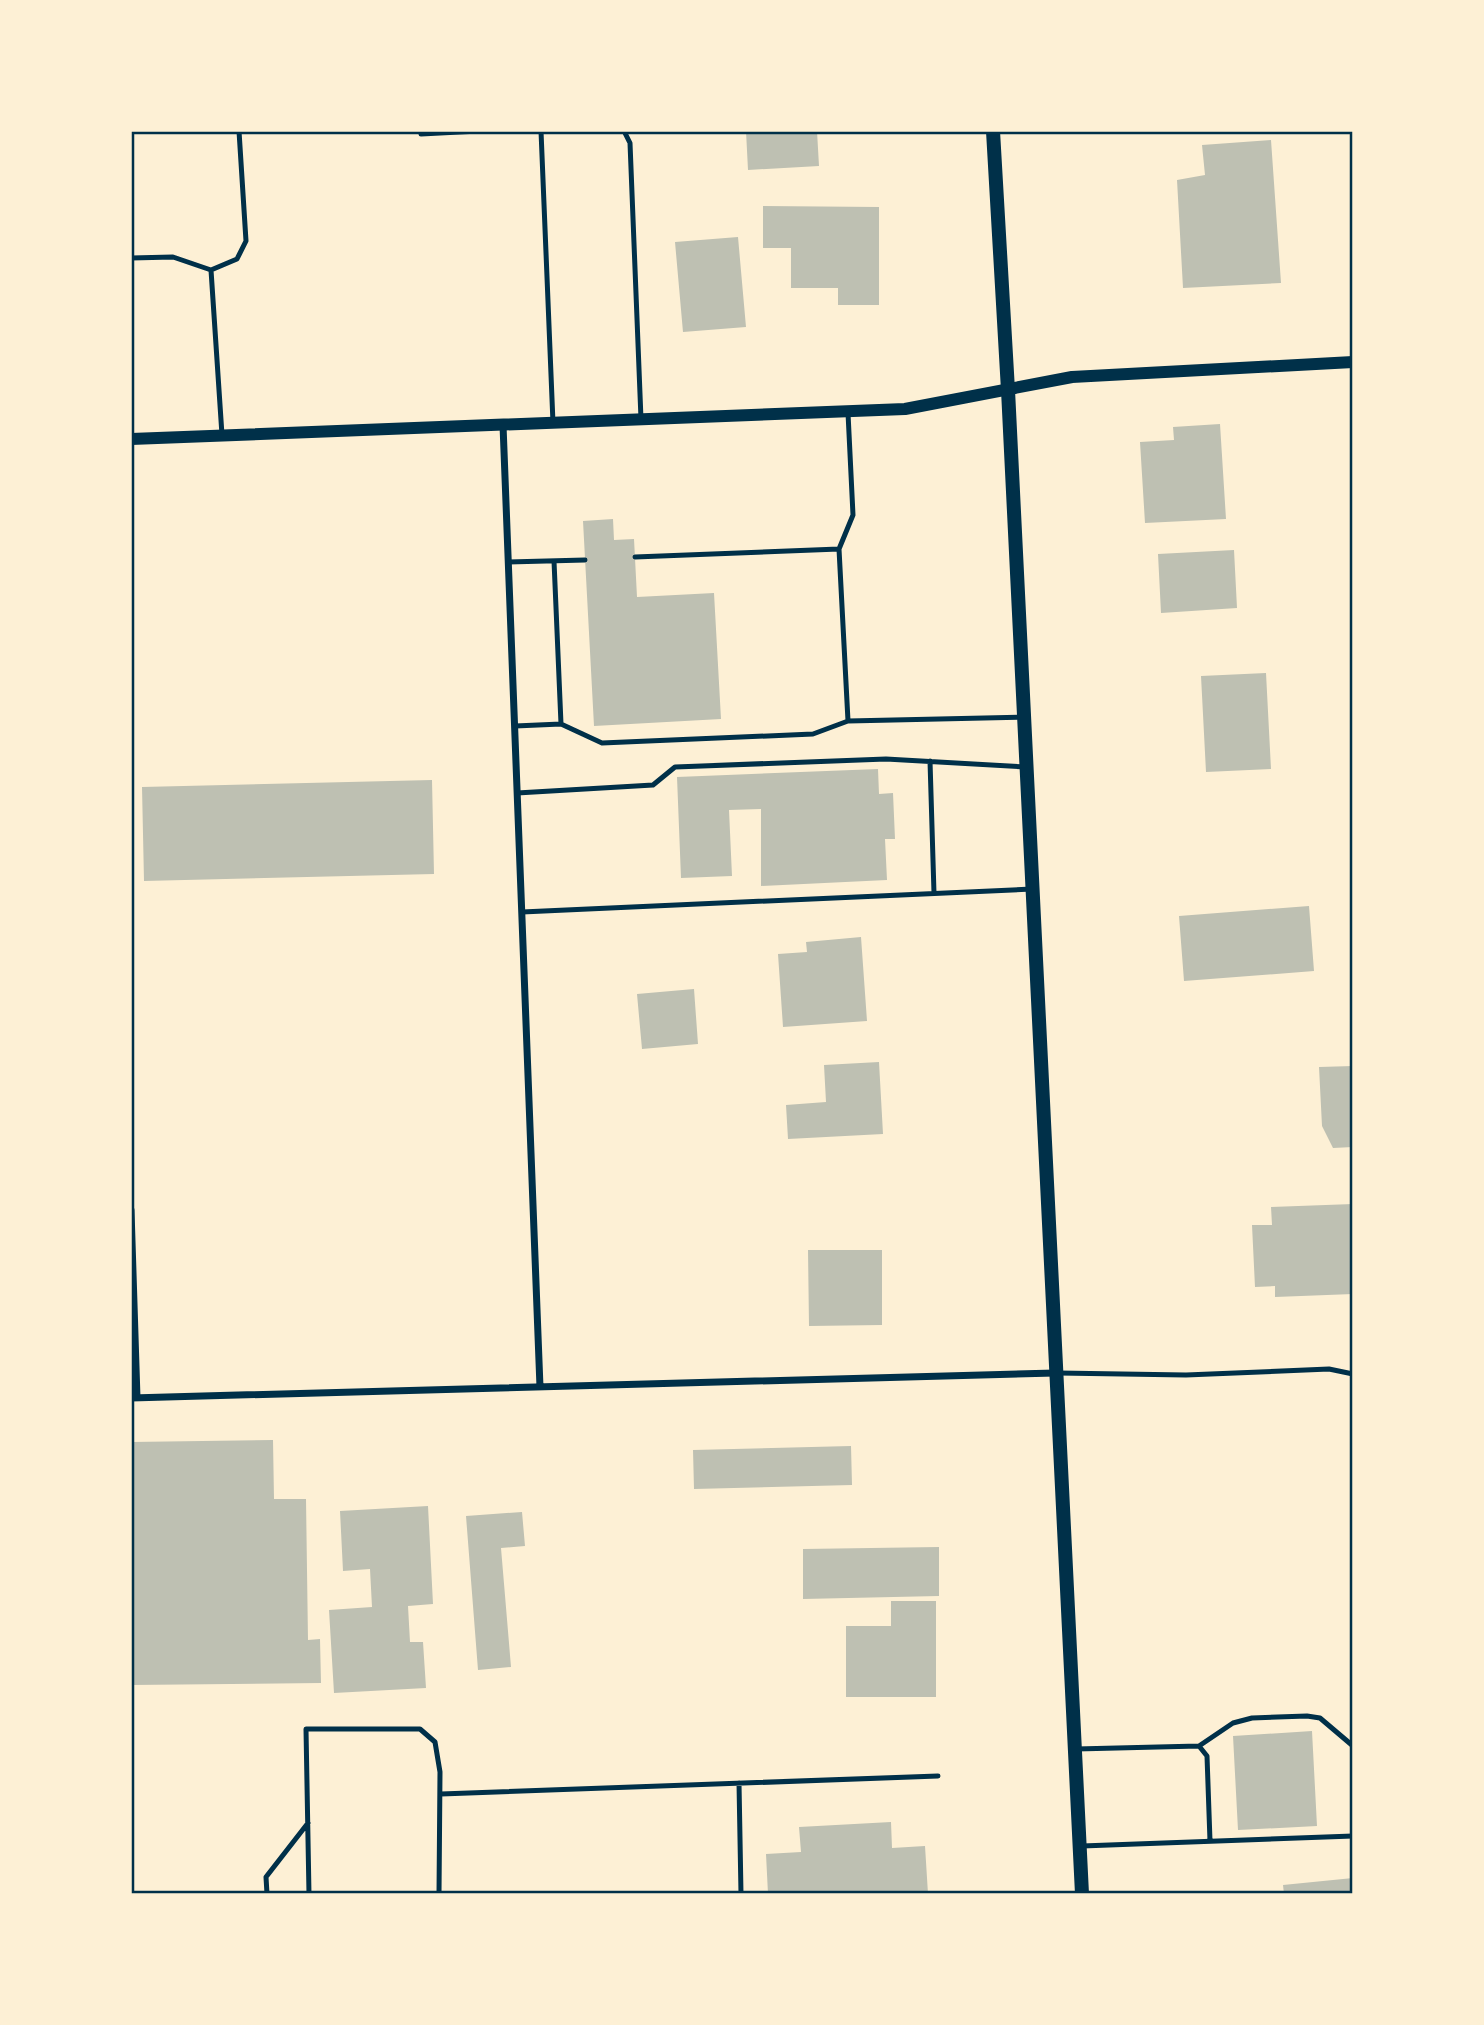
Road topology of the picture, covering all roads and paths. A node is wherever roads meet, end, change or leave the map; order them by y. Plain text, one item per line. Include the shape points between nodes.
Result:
1 (239, 131) edge
2 (479, 131) edge
3 (541, 131) edge
4 (624, 131) edge
5 (993, 131) edge
6 (421, 134) dead end
7 (131, 258) edge
8 (211, 270) junction
9 (1353, 362) edge
10 (1008, 390) junction
11 (848, 411) junction
12 (641, 419) junction
13 (553, 423) junction
14 (503, 425) junction
15 (222, 435) junction
16 (131, 439) edge
17 (839, 549) junction
18 (635, 557) dead end
19 (585, 560) dead end
20 (554, 561) junction
21 (508, 562) junction
22 (1024, 717) junction
23 (848, 721) junction
24 (561, 724) junction
25 (514, 726) junction
26 (930, 761) junction
27 (1026, 767) junction
28 (517, 793) junction
29 (1032, 889) junction
30 (934, 893) junction
31 (522, 912) junction
32 (131, 1210) edge
33 (1055, 1373) junction
34 (1353, 1374) edge
35 (540, 1387) junction
36 (134, 1398) edge
37 (1199, 1746) junction
38 (1353, 1746) edge
39 (1074, 1749) junction
40 (938, 1776) dead end
41 (739, 1783) junction
42 (441, 1794) junction
43 (308, 1823) junction
44 (1353, 1836) edge
45 (1210, 1841) junction
46 (1079, 1846) junction
47 (267, 1894) edge
48 (309, 1894) edge
49 (439, 1894) edge
50 (741, 1894) edge
51 (1082, 1894) edge

1 - 8 lane via 246,242 237,259
2 - 6 lane
3 - 13 lane
4 - 12 lane via 630,143
5 - 10 main road
7 - 8 lane via 173,257
8 - 15 lane
9 - 10 street via 1072,377
10 - 11 street via 905,410
10 - 22 main road
11 - 12 street
11 - 17 lane via 853,515
12 - 13 street
13 - 14 street
14 - 15 street
14 - 21 street
15 - 16 street
17 - 18 lane
17 - 23 lane
19 - 20 lane
20 - 21 lane
20 - 24 lane
21 - 25 street
22 - 23 lane
22 - 27 main road
23 - 24 lane via 813,734 603,743
24 - 25 lane
25 - 28 street
26 - 27 lane
26 - 28 lane via 675,767 653,785
26 - 30 lane
27 - 29 main road
28 - 31 street
29 - 30 lane
29 - 33 main road
30 - 31 lane
31 - 35 street
32 - 36 street
33 - 34 lane via 1186,1375 1329,1369
33 - 35 street
33 - 39 main road
35 - 36 street
37 - 38 lane via 1233,1723 1307,1716 1320,1718
37 - 39 lane
37 - 45 lane via 1207,1756
39 - 46 main road
40 - 41 lane
41 - 42 lane
41 - 50 lane
42 - 43 lane via 435,1742 420,1729 306,1729
42 - 49 lane
43 - 47 lane via 266,1877
43 - 48 lane
44 - 45 lane
45 - 46 lane
46 - 51 main road

